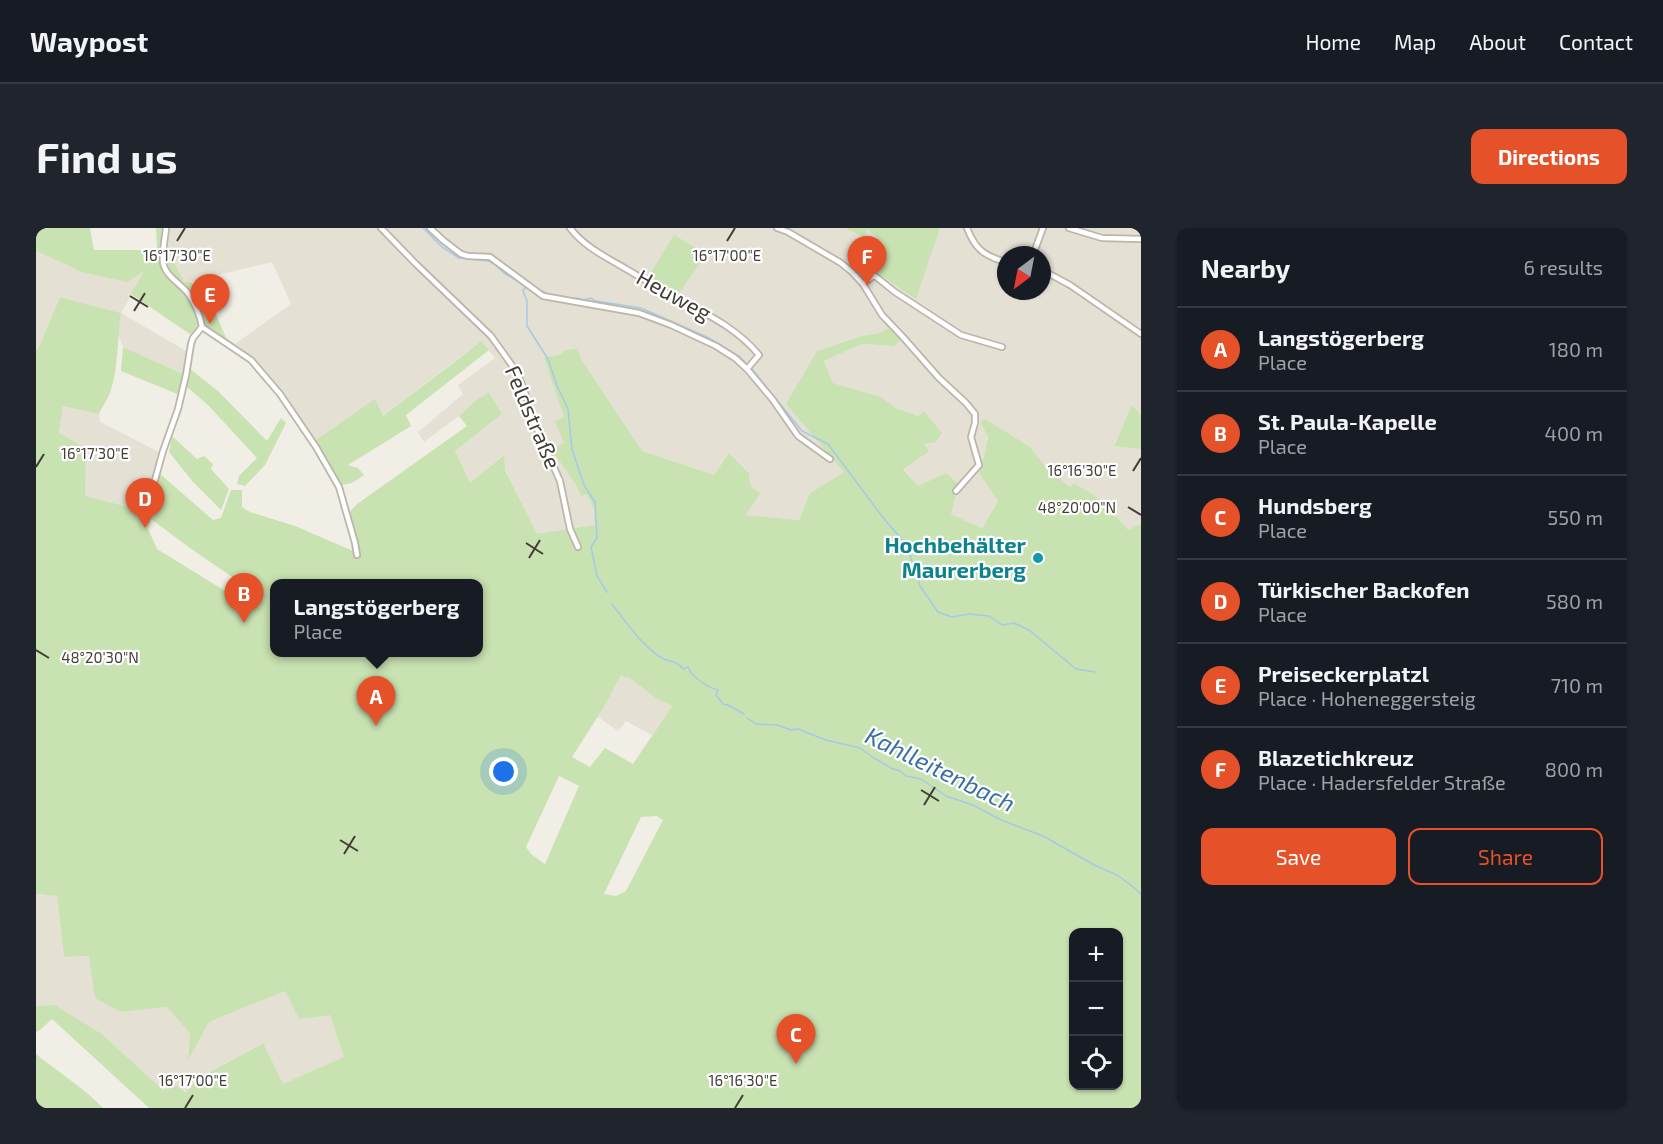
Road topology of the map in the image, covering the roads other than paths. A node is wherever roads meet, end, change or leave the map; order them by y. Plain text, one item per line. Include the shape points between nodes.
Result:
1 (166, 228) edge
2 (381, 228) edge
3 (430, 228) edge
4 (570, 228) edge
5 (777, 228) edge
6 (967, 228) edge
7 (1043, 228) edge
8 (1069, 228) edge
9 (1141, 239) edge
10 (1036, 246) edge
11 (997, 258) edge
12 (1051, 275) edge
13 (863, 284) junction
14 (202, 327) junction
15 (1141, 334) edge
16 (1002, 348) dead end
17 (747, 369) junction
18 (830, 459) dead end
19 (956, 491) dead end
20 (148, 512) dead end
21 (578, 547) dead end
22 (357, 555) dead end

1 - 14 street via 164,266 196,305
2 - 21 street, Feldstraße via 491,336 516,371 560,481
3 - 17 street via 461,254 490,257 543,296 654,318 716,346
4 - 17 street, Heuweg via 604,256 736,332 759,355
5 - 13 street via 841,262
6 - 11 street via 981,252
7 - 10 street
8 - 9 street via 1102,238
12 - 15 street
13 - 16 street via 875,276 961,335
13 - 19 street via 882,315 975,414 971,437 978,465
14 - 20 street via 191,344 178,409
14 - 22 street via 251,360 280,394 339,487
17 - 18 street via 798,436

